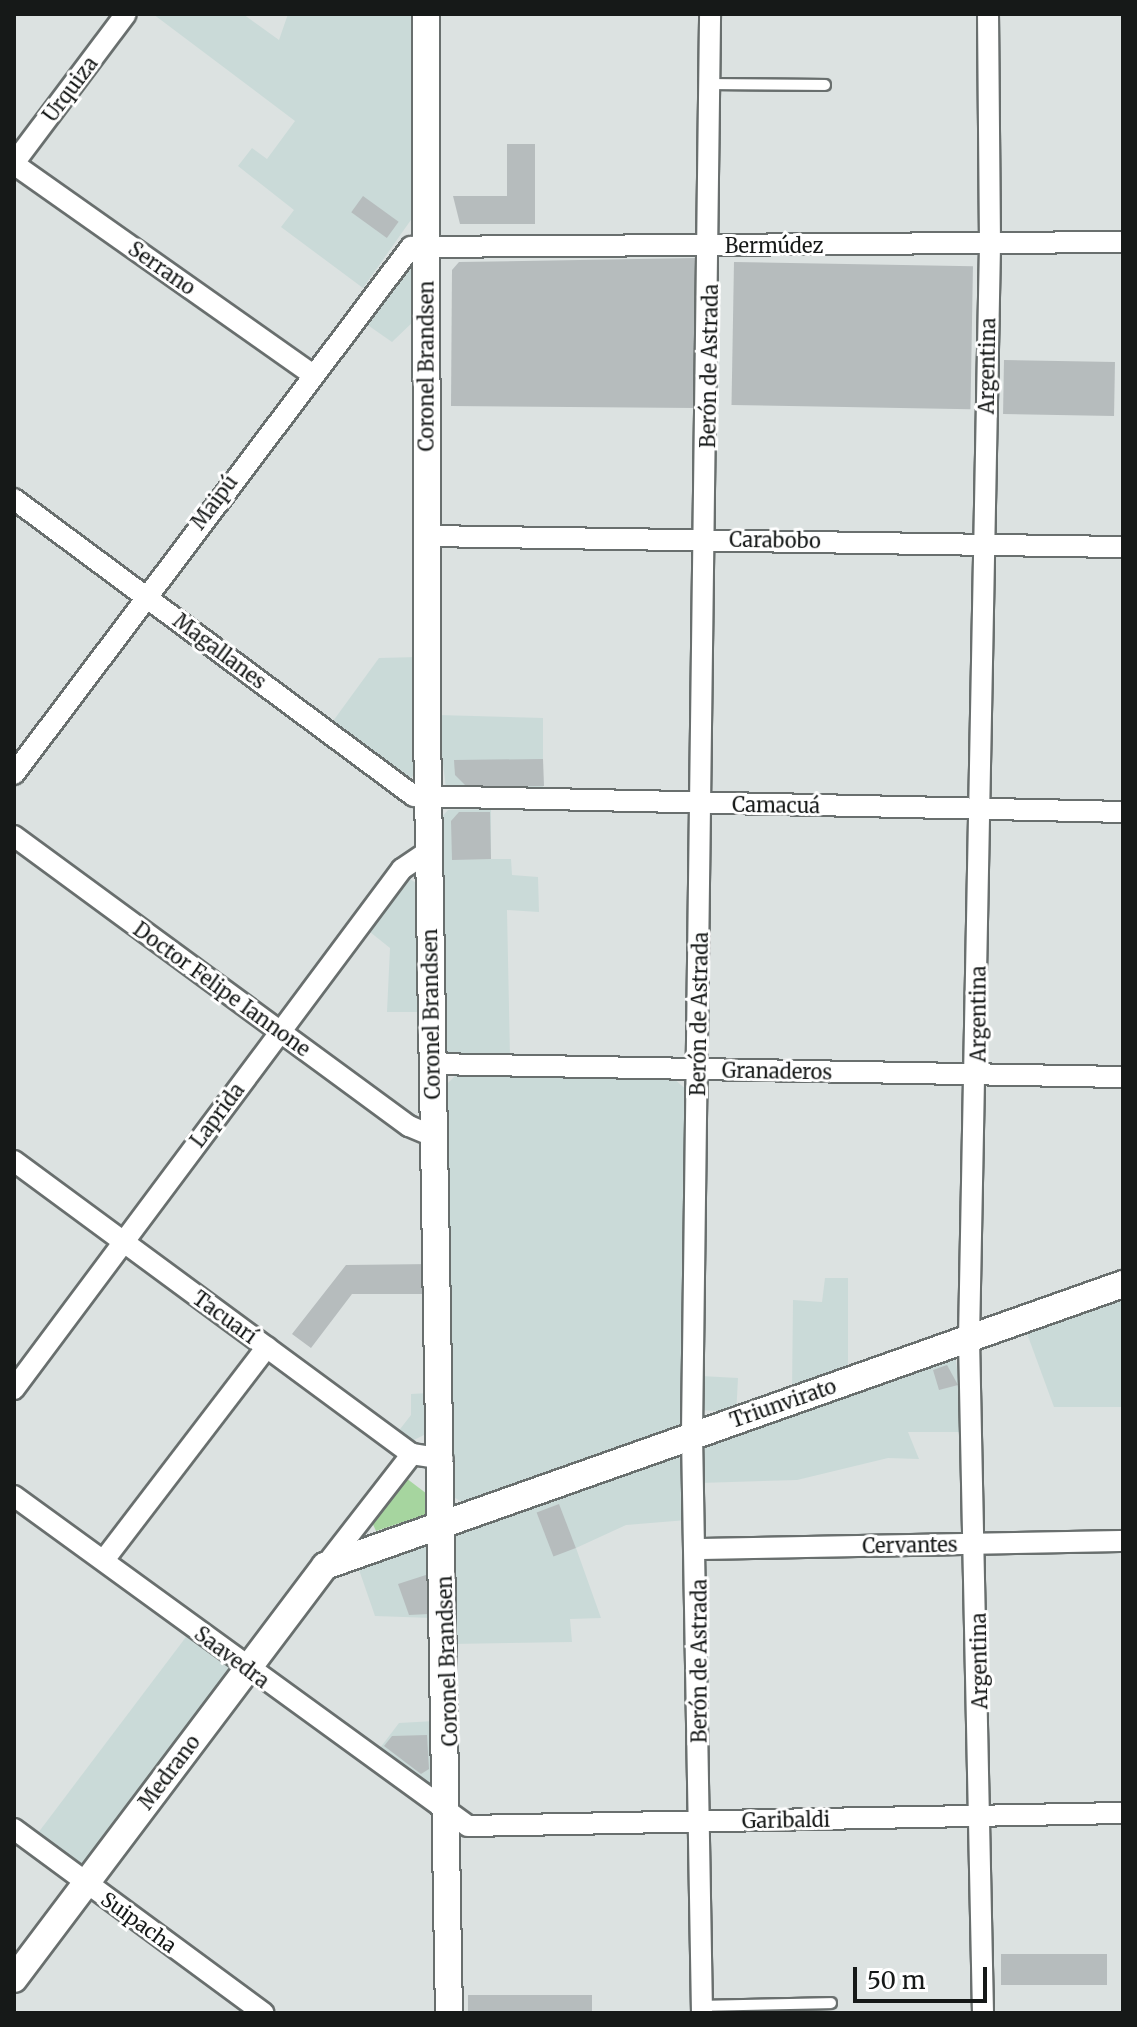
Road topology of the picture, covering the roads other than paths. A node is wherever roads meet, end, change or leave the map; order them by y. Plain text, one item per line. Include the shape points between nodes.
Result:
1 (126, 14) edge
2 (426, 14) edge
3 (710, 14) edge
4 (988, 14) edge
5 (711, 84) junction
6 (825, 85) dead end
7 (14, 163) edge
8 (425, 242) junction
9 (1123, 242) edge
10 (990, 243) junction
11 (710, 245) junction
12 (310, 373) junction
13 (14, 499) edge
14 (427, 536) junction
15 (707, 539) junction
16 (983, 544) junction
17 (1123, 547) edge
18 (145, 594) junction
19 (14, 774) edge
20 (428, 799) junction
21 (704, 804) junction
22 (979, 809) junction
23 (1123, 812) edge
24 (14, 836) edge
25 (429, 851) junction
26 (280, 1031) junction
27 (432, 1064) junction
28 (697, 1069) junction
29 (978, 1076) junction
30 (1123, 1077) edge
31 (433, 1136) junction
32 (14, 1161) edge
33 (122, 1243) junction
34 (1123, 1284) edge
35 (969, 1339) junction
36 (267, 1347) junction
37 (14, 1389) edge
38 (692, 1433) junction
39 (412, 1454) junction
40 (443, 1459) junction
41 (14, 1496) edge
42 (444, 1522) junction
43 (1123, 1541) edge
44 (977, 1544) junction
45 (698, 1549) junction
46 (104, 1560) junction
47 (325, 1566) junction
48 (247, 1668) junction
49 (1123, 1813) edge
50 (981, 1817) junction
51 (450, 1818) junction
52 (699, 1821) junction
53 (14, 1829) edge
54 (86, 1883) junction
55 (14, 1979) edge
56 (831, 2003) dead end
57 (444, 2009) edge
58 (702, 2010) edge
59 (264, 2013) edge
60 (983, 2013) edge

1 - 7 street, Urquiza
2 - 8 street, Coronel Brandsen
3 - 5 street, Berón de Astrada
4 - 10 street, Argentina
5 - 6 lane
5 - 11 street, Berón de Astrada
7 - 12 street, Serrano
8 - 11 street, Bermúdez
8 - 12 street, Maipú via 403,254
8 - 14 street, Coronel Brandsen
9 - 10 street, Bermúdez
10 - 11 street, Bermúdez
10 - 16 street, Argentina
11 - 15 street, Berón de Astrada
12 - 18 street, Maipú
13 - 18 street, Magallanes
14 - 15 street, Carabobo
14 - 20 street, Coronel Brandsen
15 - 16 street, Carabobo
15 - 21 street, Berón de Astrada
16 - 17 street, Carabobo
16 - 22 street, Argentina
18 - 19 street, Maipú
18 - 20 street, Magallanes via 400,788
20 - 21 street, Camacuá
20 - 25 street, Coronel Brandsen
21 - 22 street, Camacuá
21 - 28 street, Berón de Astrada
22 - 23 street, Camacuá
22 - 29 street, Argentina
24 - 26 street, Doctor Felipe Iannone
25 - 26 street, Laprida via 402,869
25 - 27 street, Coronel Brandsen
26 - 31 street, Doctor Felipe Iannone via 409,1126
26 - 33 street, Laprida
27 - 28 street, Granaderos
27 - 31 street, Coronel Brandsen
28 - 29 street, Granaderos
28 - 38 street, Berón de Astrada
29 - 30 street, Granaderos
29 - 35 street, Argentina
31 - 40 street, Coronel Brandsen
32 - 33 street, Tacuarí
33 - 36 street, Tacuarí
33 - 37 street, Laprida
34 - 35 street, Triunvirato
35 - 38 street, Triunvirato
35 - 44 street, Argentina
36 - 39 street, Tacuarí
36 - 46 street
38 - 42 street, Triunvirato
38 - 45 street, Berón de Astrada
39 - 40 street, Tacuarí
39 - 47 street, Medrano
40 - 42 street, Coronel Brandsen
41 - 46 street, Saavedra
42 - 47 street
42 - 51 street, Coronel Brandsen
43 - 44 street, Cervantes
44 - 45 street, Cervantes
44 - 50 street, Argentina
45 - 52 street, Berón de Astrada
46 - 48 street, Saavedra
47 - 48 street, Medrano
48 - 51 street, Saavedra
48 - 54 street, Medrano
49 - 50 street, Garibaldi
50 - 52 street, Garibaldi
50 - 60 street, Argentina
51 - 52 street, Garibaldi via 468,1826
51 - 57 street, Coronel Brandsen
52 - 58 street, Berón de Astrada
53 - 54 street, Suipacha
54 - 55 street, Medrano
54 - 59 street, Suipacha
56 - 58 lane

